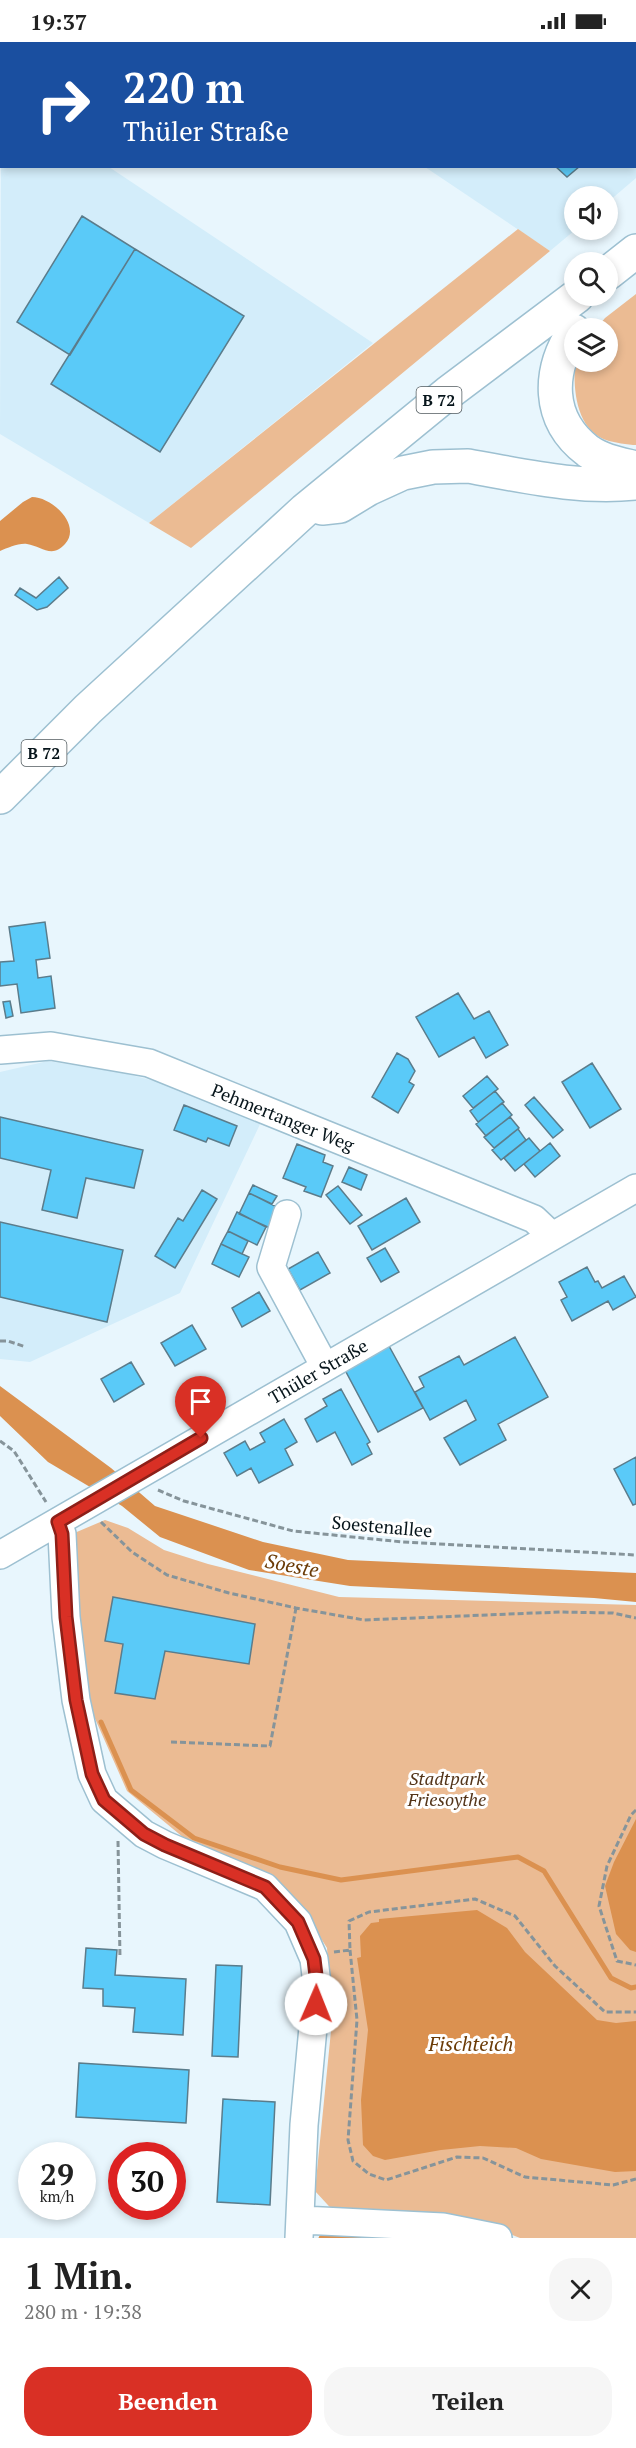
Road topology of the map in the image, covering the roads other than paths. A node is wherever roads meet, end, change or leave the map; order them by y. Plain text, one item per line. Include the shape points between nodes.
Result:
1 (636, 251) edge
2 (618, 265) edge
3 (564, 306) edge
4 (564, 351) edge
5 (636, 468) edge
6 (636, 483) edge
7 (305, 510) junction
8 (0, 797) edge
9 (0, 1050) edge
10 (636, 1188) edge
11 (287, 1214) dead end
12 (552, 1236) junction
13 (325, 1367) junction
14 (58, 1522) junction
15 (0, 1555) edge
16 (300, 2229) edge
17 (498, 2238) edge

1 - 2 highway
3 - 7 highway, B 72 via 448,393
4 - 5 highway via 557,364 555,394 562,420 588,452
6 - 7 highway via 579,485 452,465 403,473 340,506
7 - 8 highway, B 72 via 88,710
9 - 12 street, Pehmertanger Weg via 51,1046 149,1063 534,1219
10 - 12 street, Thüler Straße
11 - 13 street via 271,1267
12 - 13 street, Thüler Straße
13 - 14 street, Thüler Straße via 134,1477 93,1508
14 - 15 street, Thüler Straße
14 - 16 street via 81,1729 92,1774 104,1800 144,1834 265,1887 298,1922 314,1959 317,1984 304,2124
16 - 17 street via 443,2227

